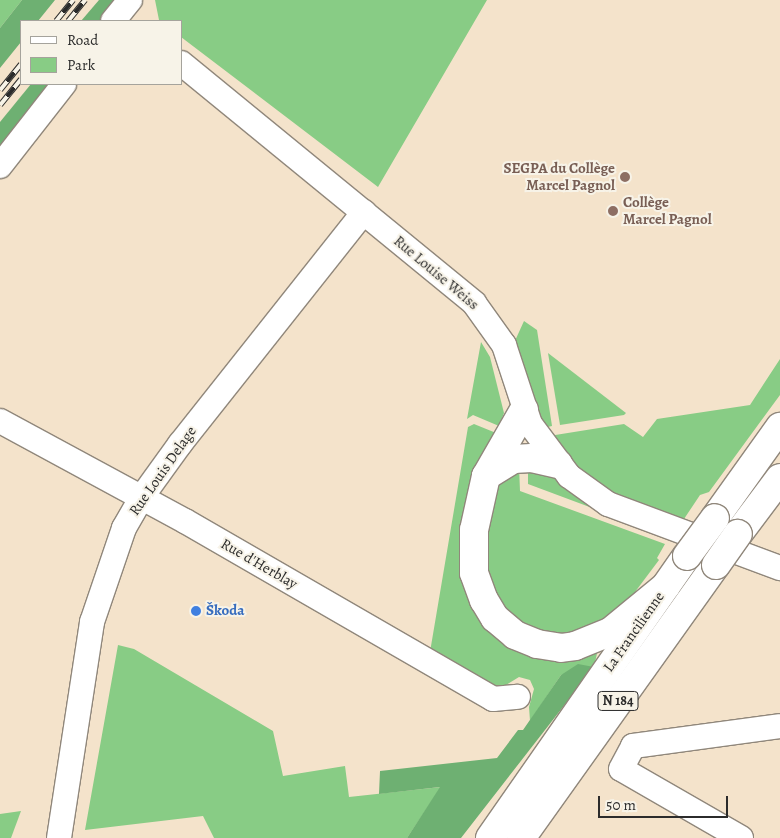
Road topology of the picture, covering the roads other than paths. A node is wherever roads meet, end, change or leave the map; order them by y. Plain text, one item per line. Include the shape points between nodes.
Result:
1 (182, 64) edge
2 (63, 85) edge
3 (0, 166) edge
4 (364, 212) junction
5 (524, 410) junction
6 (0, 421) edge
7 (780, 427) edge
8 (558, 464) junction
9 (486, 476) junction
10 (780, 478) edge
11 (141, 498) junction
12 (780, 568) edge
13 (666, 586) junction
14 (518, 697) dead end
15 (780, 726) edge
16 (59, 838) edge
17 (490, 838) edge
18 (521, 838) edge
19 (741, 838) edge

1 - 4 street, Rue Louise Weiss
2 - 3 street
4 - 5 street, Rue Louise Weiss via 482,312 504,345
4 - 11 street, Rue Louis Delage
5 - 8 street, Rue Louise Weiss
5 - 9 highway
6 - 11 street, Rue d'Herblay
7 - 13 highway, La Francilienne / N 184, bridge
8 - 9 highway via 532,458 513,459
8 - 12 street, Rue Louise Weiss via 608,504
9 - 13 highway via 474,530 474,573 489,610 515,635 537,644 561,648 593,641 610,632
10 - 18 highway, La Francilienne / N 184, bridge
11 - 14 street, Rue d'Herblay via 493,700
11 - 16 street, Rue Louis Delage via 117,544 92,622
13 - 17 highway, La Francilienne / N 184
15 - 19 street via 633,746 620,768

